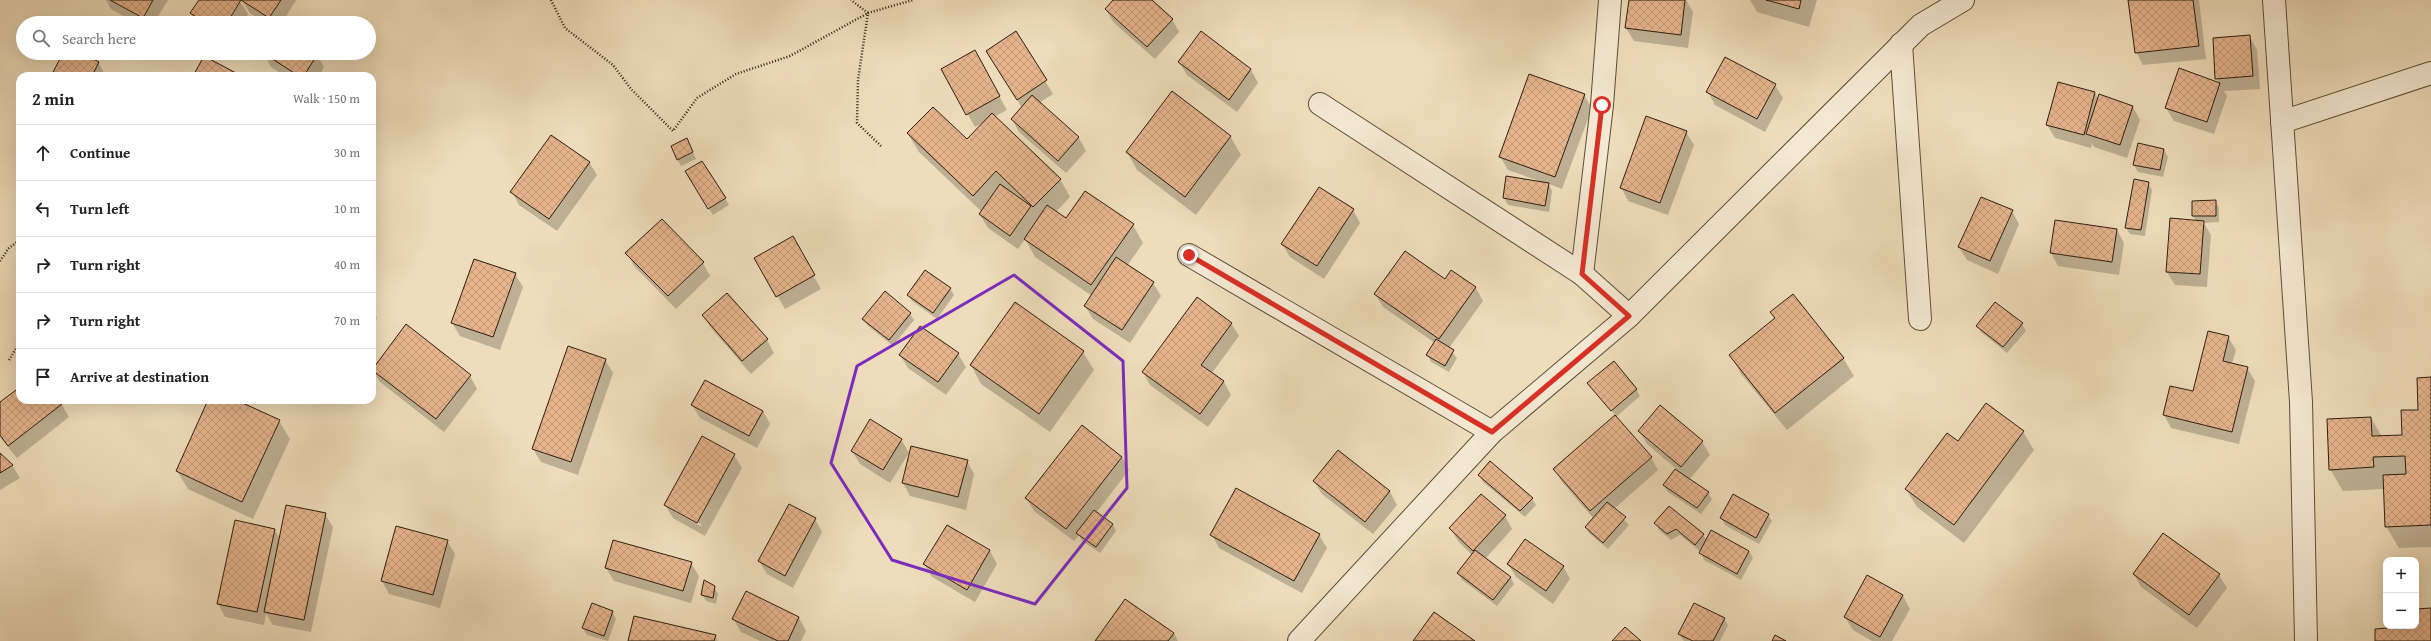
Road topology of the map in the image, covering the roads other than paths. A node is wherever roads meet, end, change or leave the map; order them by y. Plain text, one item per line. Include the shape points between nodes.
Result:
1 (1610, 0) edge
2 (1963, 0) edge
3 (2274, 0) edge
4 (1901, 44) junction
5 (2431, 73) edge
6 (1320, 104) dead end
7 (2282, 122) junction
8 (1189, 255) dead end
9 (1582, 274) junction
10 (1629, 316) junction
11 (1920, 318) dead end
12 (1492, 432) junction
13 (1300, 641) edge
14 (2306, 641) edge

1 - 9 street via 1602,105
2 - 4 street via 1921,25
3 - 7 street
4 - 10 street
4 - 11 street
5 - 7 street
6 - 9 street
7 - 14 street via 2301,402
8 - 12 street
9 - 10 street
10 - 12 street
12 - 13 street

